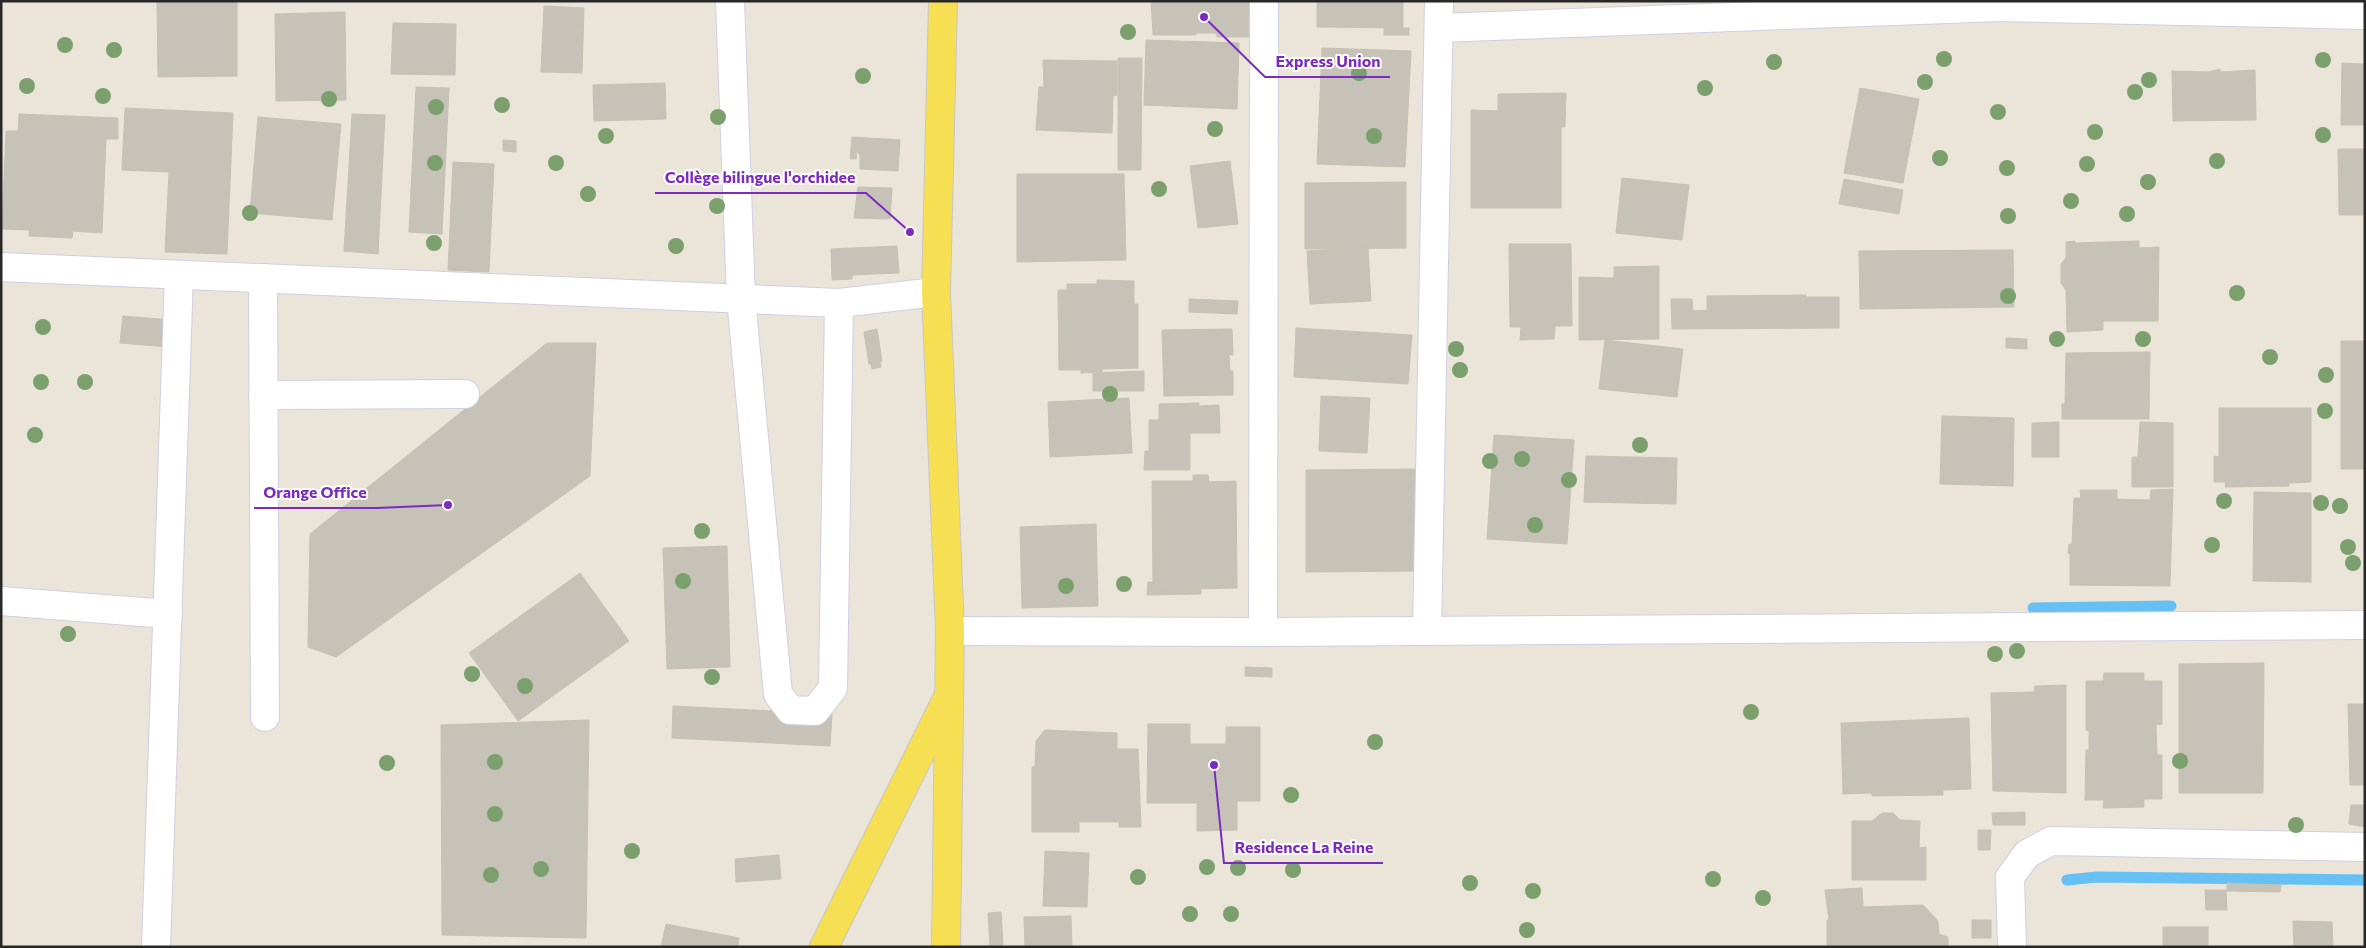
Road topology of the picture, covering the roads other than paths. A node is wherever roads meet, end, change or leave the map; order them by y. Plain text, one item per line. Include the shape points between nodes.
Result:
1 (730, 1) edge
2 (943, 1) edge
3 (1264, 1) edge
4 (1439, 1) edge
5 (2001, 4) edge
6 (2365, 15) edge
7 (1439, 28) junction
8 (1, 267) edge
9 (180, 275) junction
10 (263, 278) junction
11 (936, 292) junction
12 (741, 298) junction
13 (839, 303) junction
14 (465, 394) dead end
15 (263, 395) junction
16 (1, 601) edge
17 (168, 614) junction
18 (2365, 625) edge
19 (950, 631) junction
20 (1427, 631) junction
21 (1263, 632) junction
22 (950, 691) junction
23 (265, 717) dead end
24 (2365, 847) edge
25 (156, 947) edge
26 (824, 947) edge
27 (946, 947) edge
28 (2012, 947) edge

1 - 12 street
2 - 11 main road
3 - 21 street
4 - 7 street
5 - 6 street
5 - 7 street
7 - 20 street
8 - 9 street
9 - 10 street
9 - 17 street
10 - 12 street
10 - 15 street
11 - 13 street
11 - 19 main road
12 - 13 street
12 - 13 street via 778,694 790,710 815,711 833,688
14 - 15 street
15 - 23 street
16 - 17 street
17 - 25 street
18 - 20 street
19 - 21 street
19 - 22 main road
20 - 21 street
22 - 26 main road
22 - 27 main road
24 - 28 street via 2051,841 2027,854 2010,877

